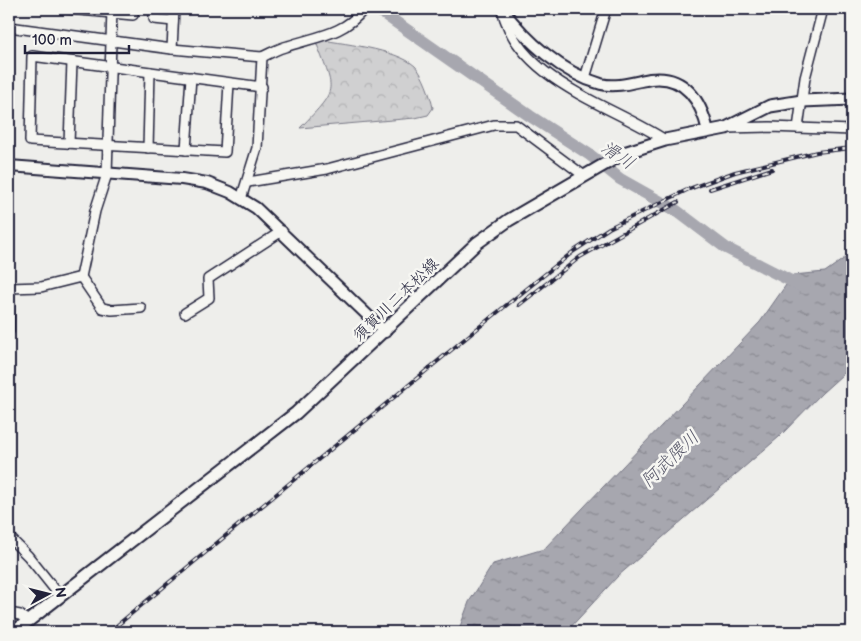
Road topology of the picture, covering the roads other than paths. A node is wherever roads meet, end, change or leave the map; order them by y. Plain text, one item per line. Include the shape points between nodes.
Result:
1 (69, 9) edge
2 (73, 9) edge
3 (133, 9) edge
4 (154, 9) edge
5 (174, 9) edge
6 (364, 9) edge
7 (502, 9) edge
8 (606, 9) edge
9 (823, 9) edge
10 (112, 11) edge
11 (173, 21) junction
12 (9, 27) edge
13 (111, 40) junction
14 (172, 49) junction
15 (262, 57) junction
16 (72, 62) junction
17 (110, 66) junction
18 (150, 72) junction
19 (191, 77) junction
20 (586, 78) junction
21 (229, 83) junction
22 (262, 87) junction
23 (852, 99) edge
24 (802, 101) junction
25 (726, 128) junction
26 (798, 128) junction
27 (852, 130) edge
28 (708, 131) junction
29 (664, 140) junction
30 (69, 143) junction
31 (108, 145) junction
32 (148, 148) junction
33 (186, 150) junction
34 (9, 166) edge
35 (107, 174) junction
36 (585, 174) junction
37 (248, 182) junction
38 (242, 198) junction
39 (282, 232) junction
40 (81, 277) junction
41 (9, 288) edge
42 (9, 303) edge
43 (141, 308) dead end
44 (185, 313) dead end
45 (9, 331) edge
46 (385, 332) junction
47 (9, 537) edge
48 (60, 596) junction
49 (9, 613) edge
50 (28, 621) junction
51 (14, 632) edge

1 - 2 street
2 - 10 street
3 - 10 street via 132,15
4 - 11 street via 154,19
5 - 11 street
6 - 15 street via 340,31 287,46
7 - 20 street via 523,33 561,66
7 - 29 street via 506,26 527,57 538,66 586,99
8 - 20 street
9 - 24 street
10 - 13 street
11 - 14 street
12 - 13 street
13 - 14 street
13 - 17 street
14 - 15 street
15 - 22 street
16 - 17 street
16 - 30 street
16 - 30 street via 32,56 30,140
17 - 18 street
17 - 31 street
18 - 19 street
18 - 32 street
19 - 21 street
19 - 33 street
20 - 28 street via 611,85 652,79 680,83 699,103
21 - 22 street
21 - 33 street via 225,152
22 - 37 street via 257,148
23 - 24 main road, 須賀川二本松線
24 - 25 main road, 須賀川二本松線 via 770,106
24 - 26 street
25 - 26 street
25 - 28 main road, 須賀川二本松線
26 - 27 street
28 - 29 main road, 須賀川二本松線
29 - 36 main road, 須賀川二本松線 via 616,156
30 - 31 street
31 - 32 street
31 - 35 street
32 - 33 street
34 - 35 street
35 - 38 street via 182,178 207,183
35 - 40 street via 95,211
36 - 37 street via 516,125 508,124 317,171
36 - 46 main road, 須賀川二本松線 via 509,220 478,244
37 - 38 street
38 - 39 street
39 - 44 street via 208,279 209,298
39 - 46 street
40 - 41 street via 41,287
40 - 43 street via 102,308
42 - 45 street
46 - 48 main road, 須賀川二本松線 via 296,414
47 - 48 street
48 - 50 main road, 須賀川二本松線
49 - 50 street
50 - 51 main road, 須賀川二本松線

